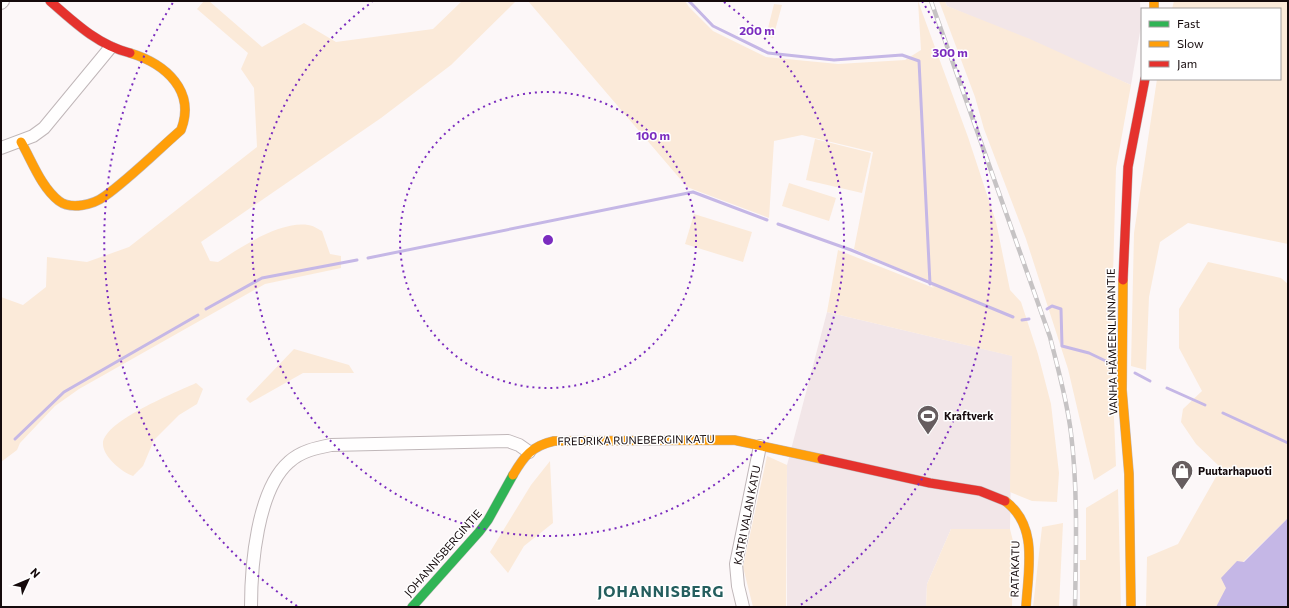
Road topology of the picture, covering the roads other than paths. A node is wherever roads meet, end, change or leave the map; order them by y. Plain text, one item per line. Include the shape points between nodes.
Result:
1 (3, 1) edge
2 (50, 1) edge
3 (1, 3) edge
4 (110, 48) junction
5 (1145, 80) edge
6 (21, 142) junction
7 (1, 148) edge
8 (760, 446) junction
9 (529, 452) junction
10 (1016, 510) joint
11 (251, 607) edge
12 (412, 607) edge
13 (743, 607) edge
14 (1026, 607) edge
15 (1131, 607) edge

1 - 3 street
2 - 4 street
4 - 6 street via 44,128
4 - 6 street via 147,60 166,72 182,90 188,111 181,130 104,197 79,206 68,206 56,200
5 - 15 street, VANHA HÄMEENLINNANTIE via 1128,167 1123,244 1122,390 1129,474
6 - 7 street
8 - 9 street, FREDRIKA RUNEBERGIN KATU via 712,438 561,440 541,444
8 - 10 street, FREDRIKA RUNEBERGIN KATU via 986,494 1004,500
8 - 13 street, KATRI VALAN KATU via 736,564
9 - 11 street via 508,441 480,440 331,445 299,454 282,468 270,488 253,560
9 - 12 street, JOHANNISBERGINTIE via 488,520
10 - 14 street, RATAKATU via 1026,527 1029,542

